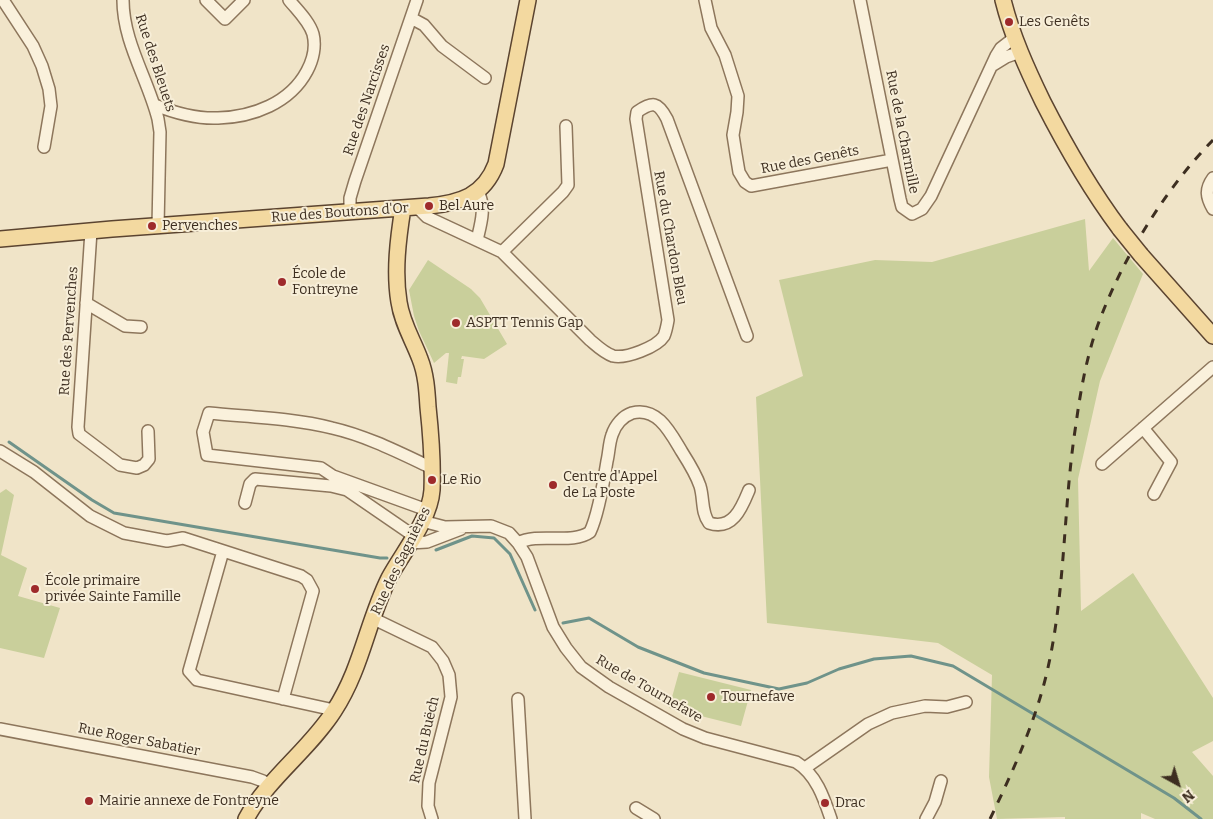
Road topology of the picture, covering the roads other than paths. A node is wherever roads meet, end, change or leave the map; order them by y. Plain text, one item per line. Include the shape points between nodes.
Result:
1 (3, 0) edge
2 (124, 0) edge
3 (206, 0) edge
4 (244, 0) edge
5 (289, 0) edge
6 (417, 0) edge
7 (528, 0) edge
8 (705, 0) edge
9 (860, 0) edge
10 (1003, 0) edge
11 (411, 18) junction
12 (1014, 38) junction
13 (1020, 52) junction
14 (993, 65) junction
15 (485, 78) dead end
16 (155, 105) junction
17 (566, 126) dead end
18 (44, 147) dead end
19 (892, 160) junction
20 (1213, 178) edge
21 (478, 191) junction
22 (410, 208) junction
23 (1213, 209) edge
24 (350, 211) junction
25 (158, 226) junction
26 (91, 231) junction
27 (0, 239) edge
28 (477, 240) junction
29 (502, 252) junction
30 (86, 303) junction
31 (141, 327) dead end
32 (747, 336) dead end
33 (1213, 336) edge
34 (1213, 366) edge
35 (1143, 428) junction
36 (148, 432) dead end
37 (0, 451) edge
38 (1102, 464) dead end
39 (432, 468) junction
40 (749, 490) dead end
41 (1154, 494) dead end
42 (246, 503) dead end
43 (425, 515) junction
44 (468, 526) junction
45 (412, 539) junction
46 (518, 543) junction
47 (223, 551) junction
48 (372, 618) junction
49 (518, 698) dead end
50 (283, 699) junction
51 (966, 702) dead end
52 (334, 710) junction
53 (0, 729) edge
54 (805, 768) junction
55 (941, 781) dead end
56 (270, 786) junction
57 (636, 808) dead end
58 (246, 819) edge
59 (432, 819) edge
60 (524, 819) edge
61 (654, 819) edge
62 (831, 819) edge
63 (926, 819) edge

1 - 18 street via 33,46 49,89 51,106
2 - 16 street, Rue des Bleuets via 126,29
3 - 4 street via 222,22
5 - 16 street via 312,33 314,48 312,63 294,90 268,107 219,118 181,114
6 - 11 street, Rue des Narcisses
7 - 21 main road, Rue des Boutons d'Or via 496,164 492,175
8 - 19 street, Rue des Genêts via 711,28 725,55 738,96 733,135 739,172 745,182 751,186
9 - 19 street, Rue de la Charmille
10 - 12 main road
11 - 15 street via 424,25 442,46
11 - 24 street, Rue des Narcisses via 355,181
12 - 13 main road
12 - 14 street, Rue de la Charmille via 1001,48
13 - 14 street
13 - 33 main road, bridge via 1068,151 1089,186 1141,255
14 - 19 street, Rue de la Charmille via 931,196 918,212 912,214 902,207
16 - 25 street, Rue des Bleuets via 160,132
17 - 29 street via 568,185
20 - 23 street via 1206,193
21 - 22 main road, Rue des Boutons d'Or via 453,203
21 - 28 street via 483,212
22 - 24 main road, Rue des Boutons d'Or
22 - 28 street, Rue du Chardon Bleu
22 - 39 main road, Rue des Sagnières via 397,280 404,323 424,371
24 - 25 main road, Rue des Boutons d'Or
25 - 26 main road, Rue des Boutons d'Or
26 - 27 main road, Rue des Boutons d'Or
26 - 30 street, Rue des Pervenches
28 - 29 street, Rue du Chardon Bleu
29 - 32 street, Rue du Chardon Bleu via 604,352 625,356 658,342 666,329 667,308 636,119 637,112 644,106 657,105 667,119
30 - 31 street via 125,326
30 - 36 street, Rue des Pervenches via 79,434 120,465 137,468 149,459
34 - 35 street
35 - 38 street
35 - 41 street via 1171,462
37 - 47 street via 34,472 90,516 124,533 167,542 183,538
39 - 43 main road, Rue des Sagnières via 432,493
39 - 43 street, Rue de Tournefave via 390,448 332,428 209,413 203,432 207,455 322,468 333,476
40 - 46 street via 735,518 721,524 710,523 703,512 697,478 670,432 656,417 638,412 622,419 612,434 590,532 581,537
42 - 45 street via 250,484 255,479 332,486 347,490
43 - 44 street, Rue de Tournefave via 445,527
43 - 45 main road, Rue des Sagnières
44 - 45 street, Rue de Tournefave via 426,542
44 - 46 street, Rue de Tournefave via 500,528
45 - 48 main road, Rue des Sagnières
46 - 54 street, Rue de Tournefave via 527,557 553,627 581,667 609,687 683,729 796,762
47 - 50 street via 301,576 311,586
47 - 50 street via 188,670 197,680
48 - 52 main road, Rue des Sagnières via 353,676
48 - 59 street, Rue du Buëch via 432,648 449,675 452,697 430,783 428,806
49 - 60 street
50 - 52 street
51 - 54 street via 892,712 868,724
52 - 56 main road, Rue des Sagnières
53 - 56 street, Rue Roger Sabatier via 252,777
54 - 62 street via 817,785
55 - 63 street
56 - 58 main road, Rue des Sagnières
57 - 61 street

